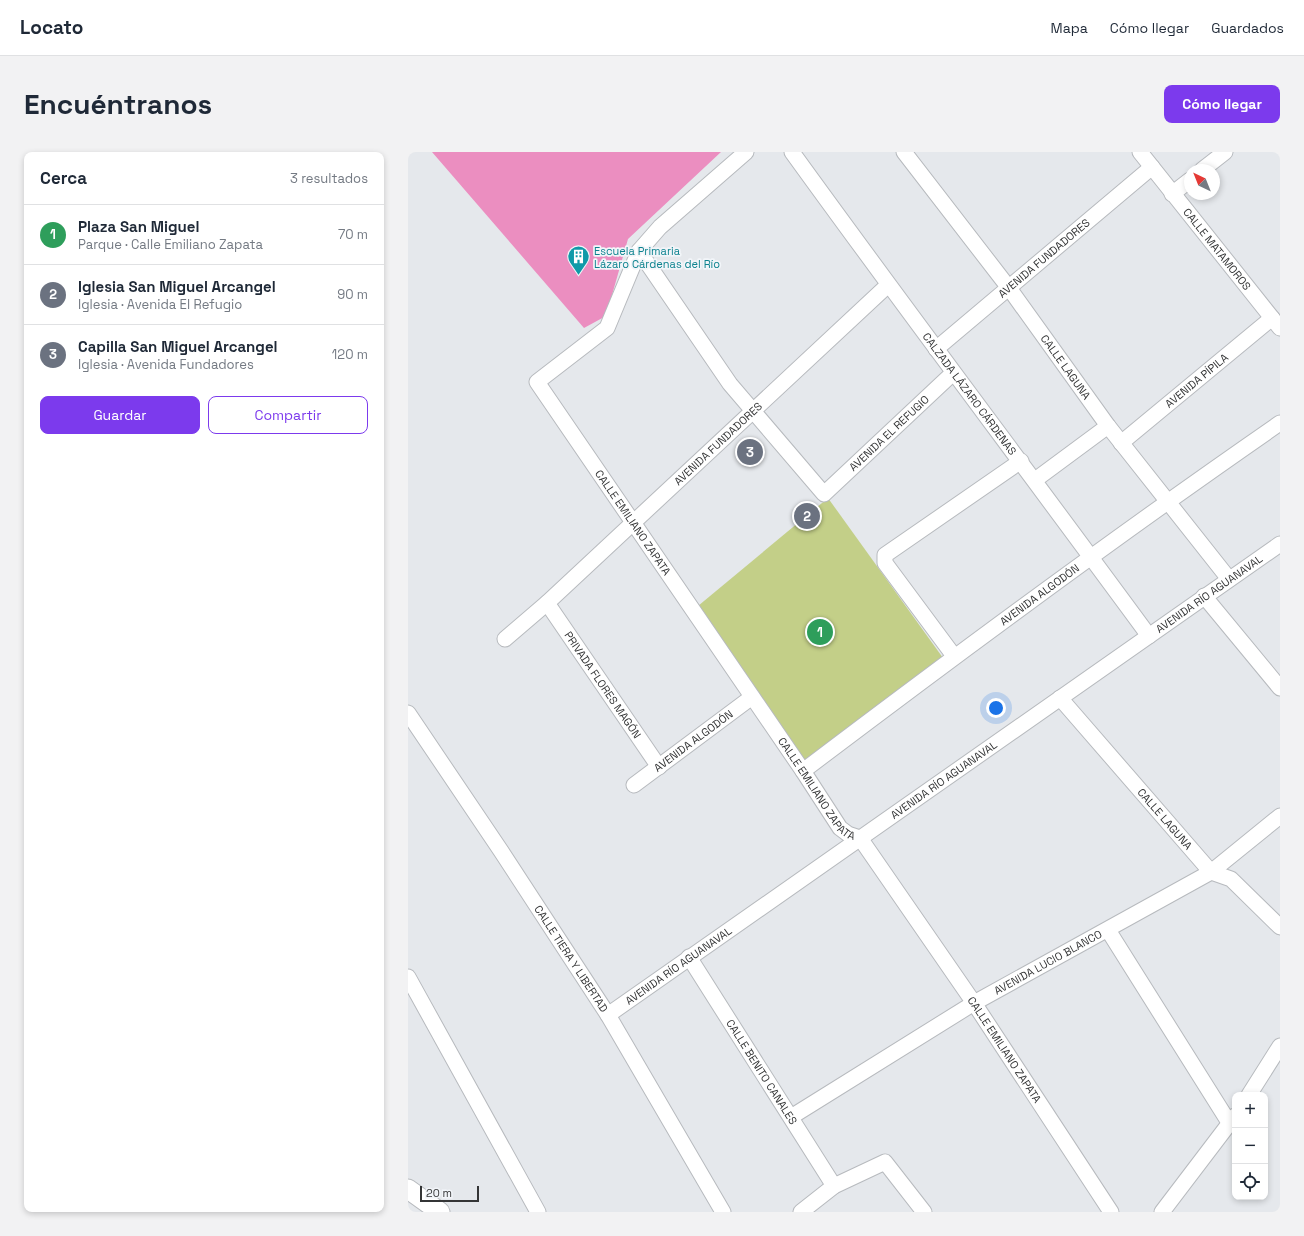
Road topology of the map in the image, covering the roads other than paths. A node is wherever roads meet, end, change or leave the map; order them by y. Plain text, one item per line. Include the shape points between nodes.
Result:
1 (746, 152) edge
2 (792, 152) edge
3 (904, 152) edge
4 (1140, 152) edge
5 (1226, 152) edge
6 (1210, 164) edge
7 (1152, 167) junction
8 (1184, 185) edge
9 (1172, 194) junction
10 (639, 251) junction
11 (888, 285) junction
12 (1009, 288) junction
13 (1276, 323) edge
14 (936, 349) junction
15 (954, 373) junction
16 (754, 410) junction
17 (1280, 423) edge
18 (1108, 426) junction
19 (1121, 443) junction
20 (1021, 461) junction
21 (1035, 480) junction
22 (1167, 501) junction
23 (633, 524) junction
24 (1280, 544) edge
25 (1090, 556) junction
26 (1229, 579) junction
27 (1204, 596) junction
28 (548, 603) junction
29 (1148, 636) junction
30 (505, 639) dead end
31 (954, 656) junction
32 (1280, 688) edge
33 (752, 697) junction
34 (1060, 698) junction
35 (408, 713) edge
36 (659, 767) junction
37 (802, 771) junction
38 (634, 785) dead end
39 (1280, 816) edge
40 (860, 838) junction
41 (1211, 872) junction
42 (1280, 927) edge
43 (1108, 930) junction
44 (689, 958) junction
45 (408, 977) edge
46 (974, 1003) junction
47 (608, 1015) junction
48 (1280, 1046) edge
49 (1251, 1092) edge
50 (791, 1117) junction
51 (1232, 1120) edge
52 (834, 1186) junction
53 (408, 1189) edge
54 (440, 1212) edge
55 (538, 1212) edge
56 (723, 1212) edge
57 (801, 1212) edge
58 (924, 1212) edge
59 (1111, 1212) edge
60 (1162, 1212) edge

1 - 10 street via 660,227
2 - 11 street, CALZADA LÁZARO CÁRDENAS
3 - 12 street, CALLE LAGUNA
4 - 7 street, CALLE MATAMOROS
5 - 6 street
7 - 9 street, CALLE MATAMOROS
7 - 12 street, AVENIDA FUNDADORES
8 - 9 street
9 - 13 street, CALLE MATAMOROS
10 - 16 street via 730,384
10 - 23 street, CALLE EMILIANO ZAPATA via 607,328 537,382
11 - 14 street, CALZADA LÁZARO CÁRDENAS
11 - 16 street, AVENIDA FUNDADORES
12 - 14 street, AVENIDA FUNDADORES
12 - 18 street, CALLE LAGUNA
13 - 19 street, AVENIDA PÍPILA
14 - 15 street, CALZADA LÁZARO CÁRDENAS
15 - 16 street, AVENIDA EL REFUGIO via 824,494
15 - 20 street, CALZADA LÁZARO CÁRDENAS
16 - 23 street, AVENIDA FUNDADORES
17 - 22 street, AVENIDA ALGODÓN
18 - 19 street, CALLE LAGUNA
18 - 21 street
19 - 22 street, CALLE LAGUNA
20 - 21 street, CALZADA LÁZARO CÁRDENAS
20 - 31 street via 885,555 884,563
21 - 25 street, CALZADA LÁZARO CÁRDENAS
22 - 25 street, AVENIDA ALGODÓN
22 - 26 street, CALLE LAGUNA
23 - 28 street, AVENIDA FUNDADORES
23 - 33 street, CALLE EMILIANO ZAPATA
24 - 26 street, AVENIDA RÍO AGUANAVAL
25 - 29 street, CALZADA LÁZARO CÁRDENAS
25 - 31 street, AVENIDA ALGODÓN
26 - 27 street, AVENIDA RÍO AGUANAVAL
27 - 29 street, AVENIDA RÍO AGUANAVAL
27 - 32 street
28 - 30 street, AVENIDA FUNDADORES
28 - 36 street, PRIVADA FLORES MAGÓN
29 - 34 street, AVENIDA RÍO AGUANAVAL
31 - 37 street, AVENIDA ALGODÓN
33 - 36 street, AVENIDA ALGODÓN
33 - 37 street, CALLE EMILIANO ZAPATA
34 - 40 street, AVENIDA RÍO AGUANAVAL
34 - 41 street, CALLE LAGUNA
35 - 47 street, CALLE TIERA Y LIBERTAD
36 - 38 street, AVENIDA ALGODÓN
37 - 40 street, CALLE EMILIANO ZAPATA via 840,828
39 - 41 street, AVENIDA LUCIO BLANCO
40 - 44 street, AVENIDA RÍO AGUANAVAL
40 - 46 street, CALLE EMILIANO ZAPATA
41 - 42 street, CALLE LAGUNA via 1231,879
41 - 43 street, AVENIDA LUCIO BLANCO
43 - 46 street, AVENIDA LUCIO BLANCO
43 - 51 street
44 - 47 street, AVENIDA RÍO AGUANAVAL
44 - 50 street, CALLE BENITO CANALES
45 - 55 street
46 - 50 street, AVENIDA LUCIO BLANCO
46 - 59 street, CALLE EMILIANO ZAPATA
47 - 56 street, CALLE TIERA Y LIBERTAD
48 - 49 street
50 - 52 street, CALLE BENITO CANALES
51 - 60 street
52 - 57 street
52 - 58 street via 885,1162
53 - 54 street

